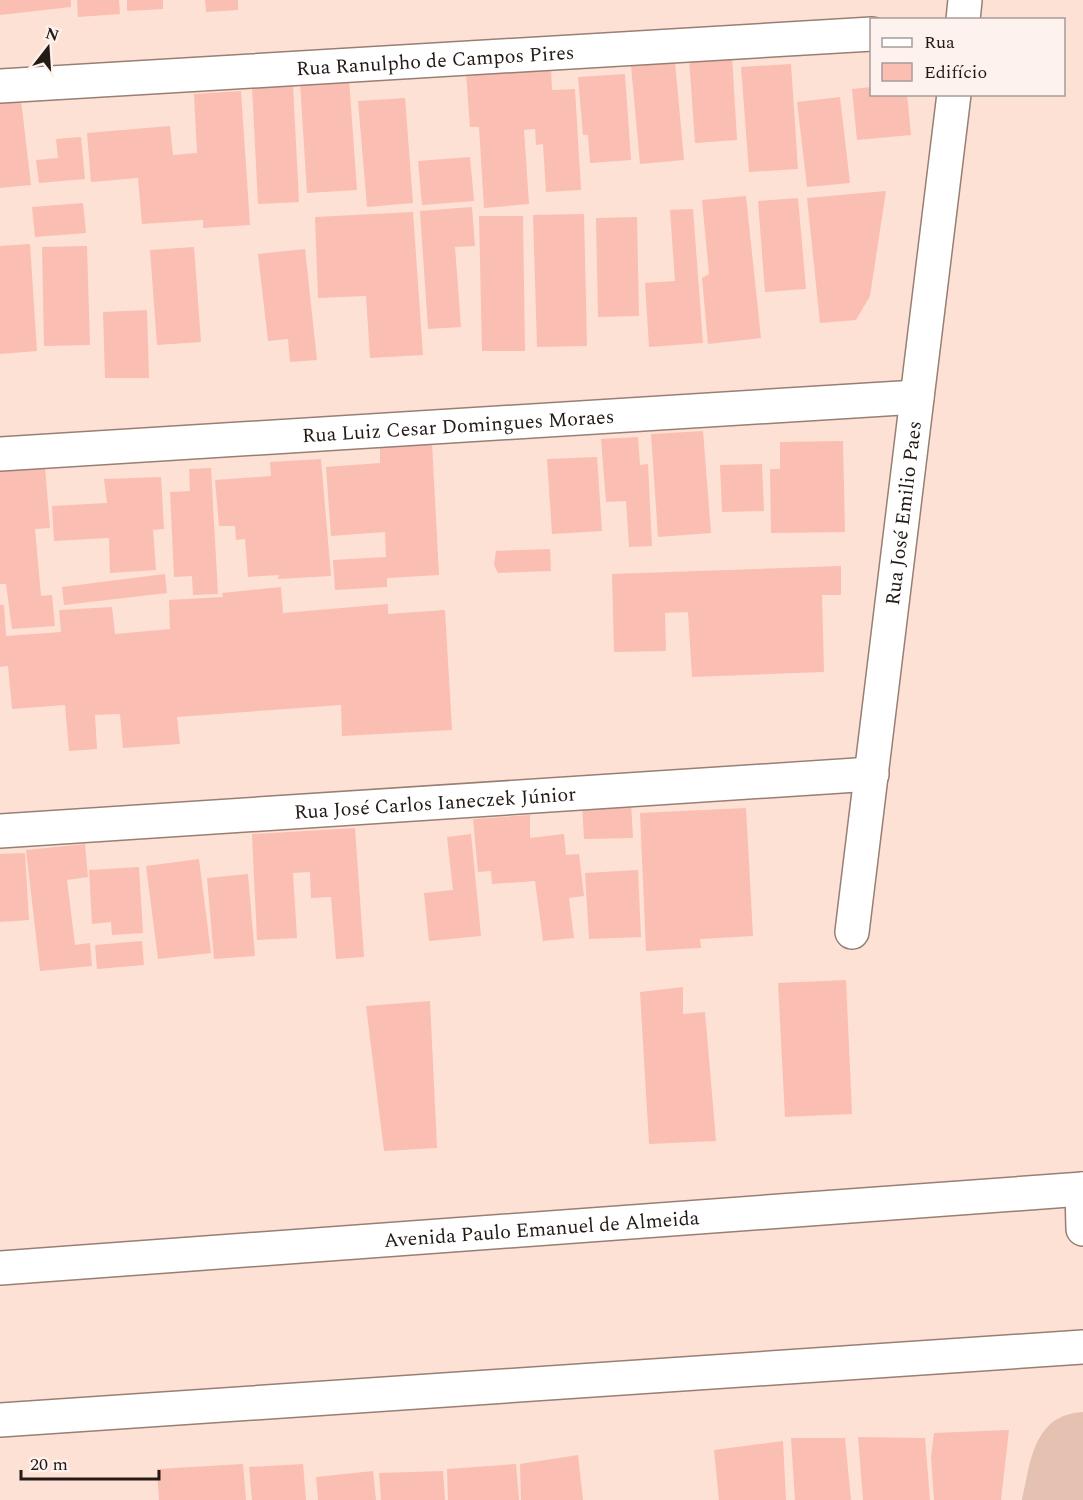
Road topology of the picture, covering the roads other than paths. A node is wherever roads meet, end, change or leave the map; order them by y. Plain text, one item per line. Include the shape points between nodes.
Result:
1 (965, 0) edge
2 (963, 18) edge
3 (870, 34) edge
4 (0, 86) edge
5 (954, 96) edge
6 (917, 397) junction
7 (0, 454) edge
8 (872, 774) junction
9 (0, 831) edge
10 (852, 932) dead end
11 (1083, 1186) edge
12 (1083, 1228) edge
13 (0, 1268) edge
14 (1083, 1347) edge
15 (0, 1420) edge

1 - 2 street
3 - 4 street, Rua Ranulpho de Campos Pires
5 - 6 street, Rua José Emilio Paes
6 - 7 street, Rua Luiz Cesar Domingues Moraes
6 - 8 street, Rua José Emilio Paes
8 - 9 street, Rua José Carlos Ianeczek Júnior
8 - 10 street, Rua José Emilio Paes
11 - 12 street
11 - 13 street, Avenida Paulo Emanuel de Almeida
14 - 15 street

